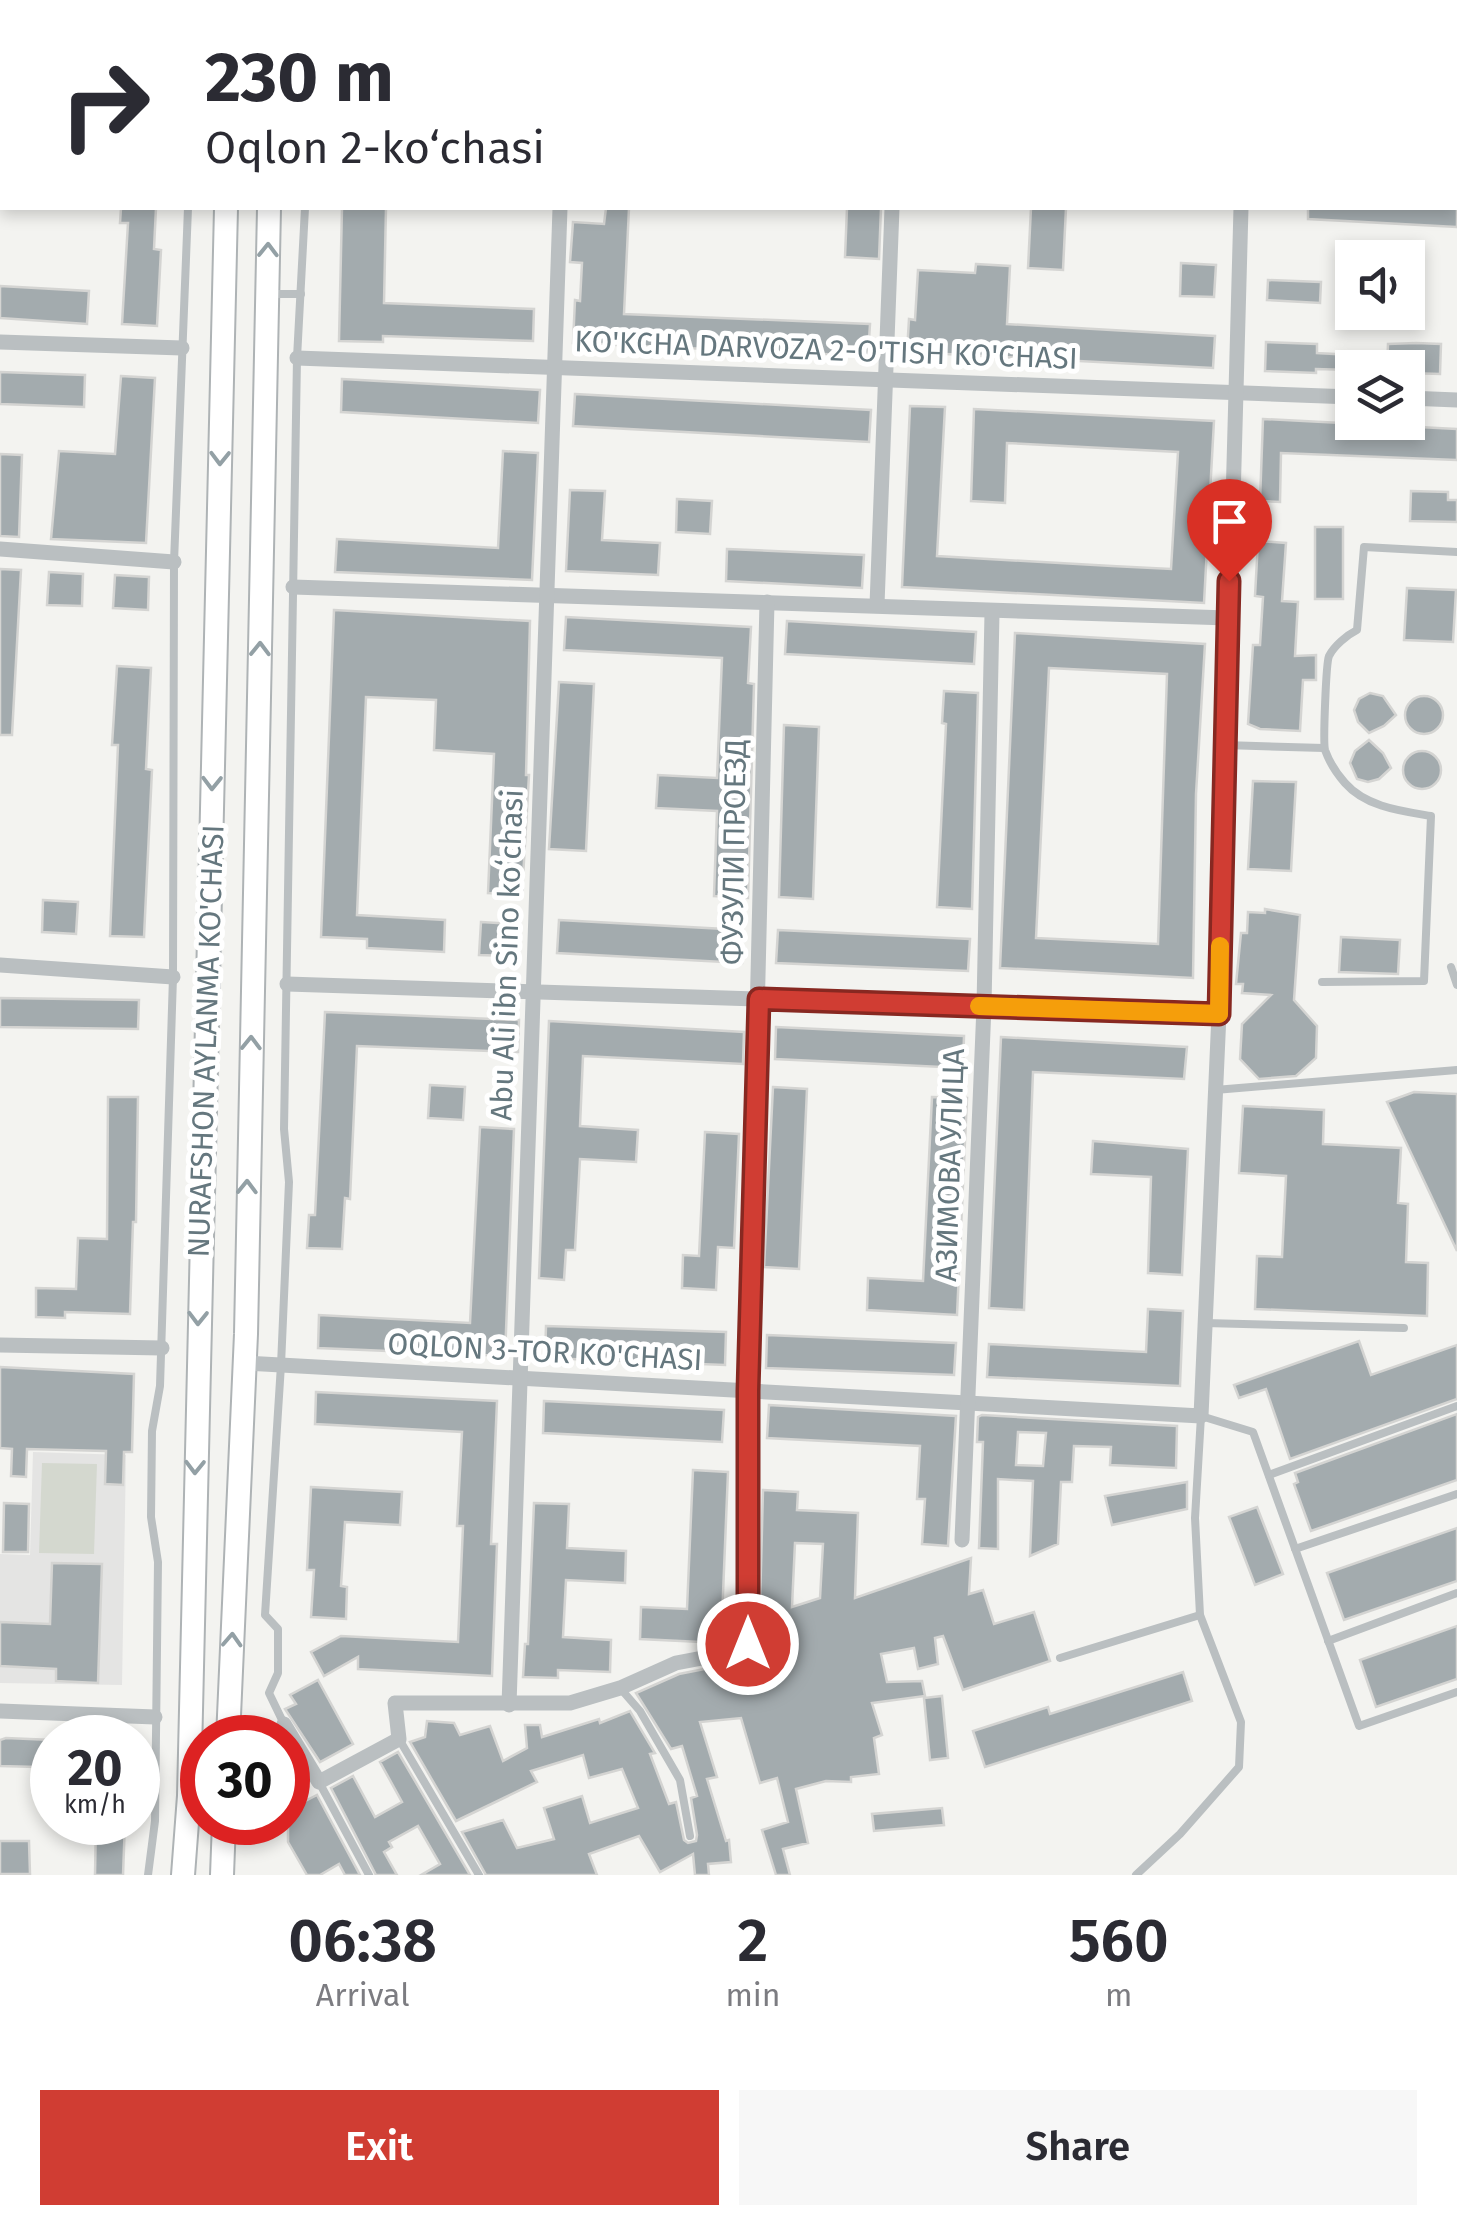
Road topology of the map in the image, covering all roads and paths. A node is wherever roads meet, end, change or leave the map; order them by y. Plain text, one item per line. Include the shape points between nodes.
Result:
1 (188, 210) edge
2 (226, 210) edge
3 (269, 210) edge
4 (305, 210) edge
5 (560, 210) edge
6 (892, 210) edge
7 (1240, 210) edge
8 (267, 294) junction
9 (300, 294) junction
10 (0, 342) edge
11 (182, 348) junction
12 (297, 358) junction
13 (222, 361) junction
14 (266, 362) junction
15 (555, 366) junction
16 (885, 380) junction
17 (1234, 393) junction
18 (1335, 396) edge
19 (1425, 399) edge
20 (1457, 400) edge
21 (0, 549) edge
22 (1457, 552) edge
23 (174, 562) junction
24 (294, 587) junction
25 (545, 593) junction
26 (766, 602) junction
27 (876, 605) junction
28 (992, 612) junction
29 (1228, 618) junction
30 (1224, 744) junction
31 (1324, 748) junction
32 (0, 965) edge
33 (1452, 967) dead end
34 (173, 976) junction
35 (1322, 982) dead end
36 (287, 984) junction
37 (1457, 986) edge
38 (534, 992) junction
39 (759, 999) junction
40 (984, 1006) junction
41 (1219, 1014) junction
42 (1457, 1071) edge
43 (1216, 1090) junction
44 (1205, 1322) junction
45 (1404, 1328) dead end
46 (0, 1345) edge
47 (162, 1348) junction
48 (245, 1363) junction
49 (281, 1365) junction
50 (520, 1378) junction
51 (748, 1391) junction
52 (969, 1403) junction
53 (1457, 1406) edge
54 (1201, 1416) junction
55 (1269, 1475) junction
56 (1457, 1494) edge
57 (962, 1540) dead end
58 (1296, 1549) junction
59 (1457, 1593) edge
60 (1200, 1615) junction
61 (1328, 1641) junction
62 (1060, 1658) dead end
63 (620, 1688) junction
64 (1457, 1692) edge
65 (509, 1705) junction
66 (0, 1711) edge
67 (103, 1715) edge
68 (155, 1715) edge
69 (229, 1715) edge
70 (280, 1715) edge
71 (399, 1740) junction
72 (310, 1767) edge
73 (319, 1782) junction
74 (690, 1836) dead end
75 (152, 1845) edge
76 (223, 1845) edge
77 (148, 1875) edge
78 (183, 1875) edge
79 (222, 1875) edge
80 (368, 1875) edge
81 (479, 1875) edge
82 (1136, 1875) edge

1 - 11 lane
2 - 13 main road, NURAFSHON AYLANMA KO'CHASI
8 -> 3 main road, NURAFSHON AYLANMA KO'CHASI
4 - 9 lane
5 - 15 street, Abu Ali ibn Sino koʻchasi
6 - 16 street
7 - 17 street
8 - 9 lane
8 - 14 main road, NURAFSHON AYLANMA KO'CHASI
9 - 12 lane
10 - 11 street
11 - 23 lane
12 - 15 street, KO'KCHA DARVOZA 2-O'TISH KO'CHASI
12 - 24 lane
13 - 14 main road
13 -> 78 main road, NURAFSHON AYLANMA KO'CHASI
48 -> 14 main road, NURAFSHON AYLANMA KO'CHASI
15 - 16 street, KO'KCHA DARVOZA 2-O'TISH KO'CHASI
15 - 25 street, Abu Ali ibn Sino koʻchasi
16 - 17 street, KO'KCHA DARVOZA 2-O'TISH KO'CHASI
16 - 27 street
17 - 18 street, KO'KCHA DARVOZA 2-O'TISH KO'CHASI
17 - 29 street
19 - 20 street
21 - 23 street
22 - 31 lane via 1364,547 1357,630 1328,657
23 - 34 lane
24 - 25 street
24 - 36 lane
25 - 26 street
25 - 38 street, Abu Ali ibn Sino koʻchasi
26 - 27 street
26 - 39 street, ФУЗУЛИ ПРОЕЗД
27 - 28 street
28 - 29 street
28 - 40 street, АЗИМОВА УЛИЦА
29 - 30 street
30 - 31 lane
30 - 41 street
31 - 35 lane via 1347,786 1366,800 1430,816 1424,980
32 - 34 street
33 - 37 lane
34 - 47 lane
36 - 38 street
36 - 49 lane
38 - 39 street
38 - 50 street, Abu Ali ibn Sino koʻchasi
39 - 40 street
39 - 51 street, ФУЗУЛИ ПРОЕЗД
40 - 41 street
40 - 52 street, АЗИМОВА УЛИЦА
41 - 43 street
42 - 43 lane
43 - 44 street
44 - 45 lane
44 - 54 street
46 - 47 street
47 - 68 lane via 152,1431
48 - 49 street, OQLON 3-TOR KO'CHASI
69 -> 48 main road, NURAFSHON AYLANMA KO'CHASI
49 - 50 street, OQLON 3-TOR KO'CHASI
49 - 70 lane via 265,1615 278,1629 278,1674 269,1692
50 - 51 street, OQLON 3-TOR KO'CHASI
50 - 65 street, Abu Ali ibn Sino koʻchasi
51 - 52 street, OQLON 3-TOR KO'CHASI
51 - 63 street, ФУЗУЛИ ПРОЕЗД via 748,1644 676,1663
52 - 54 street, OQLON 3-TOR KO'CHASI
52 - 57 street, АЗИМОВА УЛИЦА
53 - 55 lane
54 - 55 lane via 1253,1432
54 - 60 lane via 1195,1518
55 - 58 lane
56 - 58 lane
58 - 61 lane
59 - 61 lane
60 - 62 lane
60 - 82 lane via 1241,1722 1239,1767
61 - 64 lane via 1360,1726
63 - 65 street via 570,1703
63 - 74 lane via 680,1780
65 - 71 street via 395,1703
66 - 67 street
71 - 73 street
71 - 81 lane
72 - 73 street
73 - 80 lane
75 - 77 lane
76 - 79 main road

